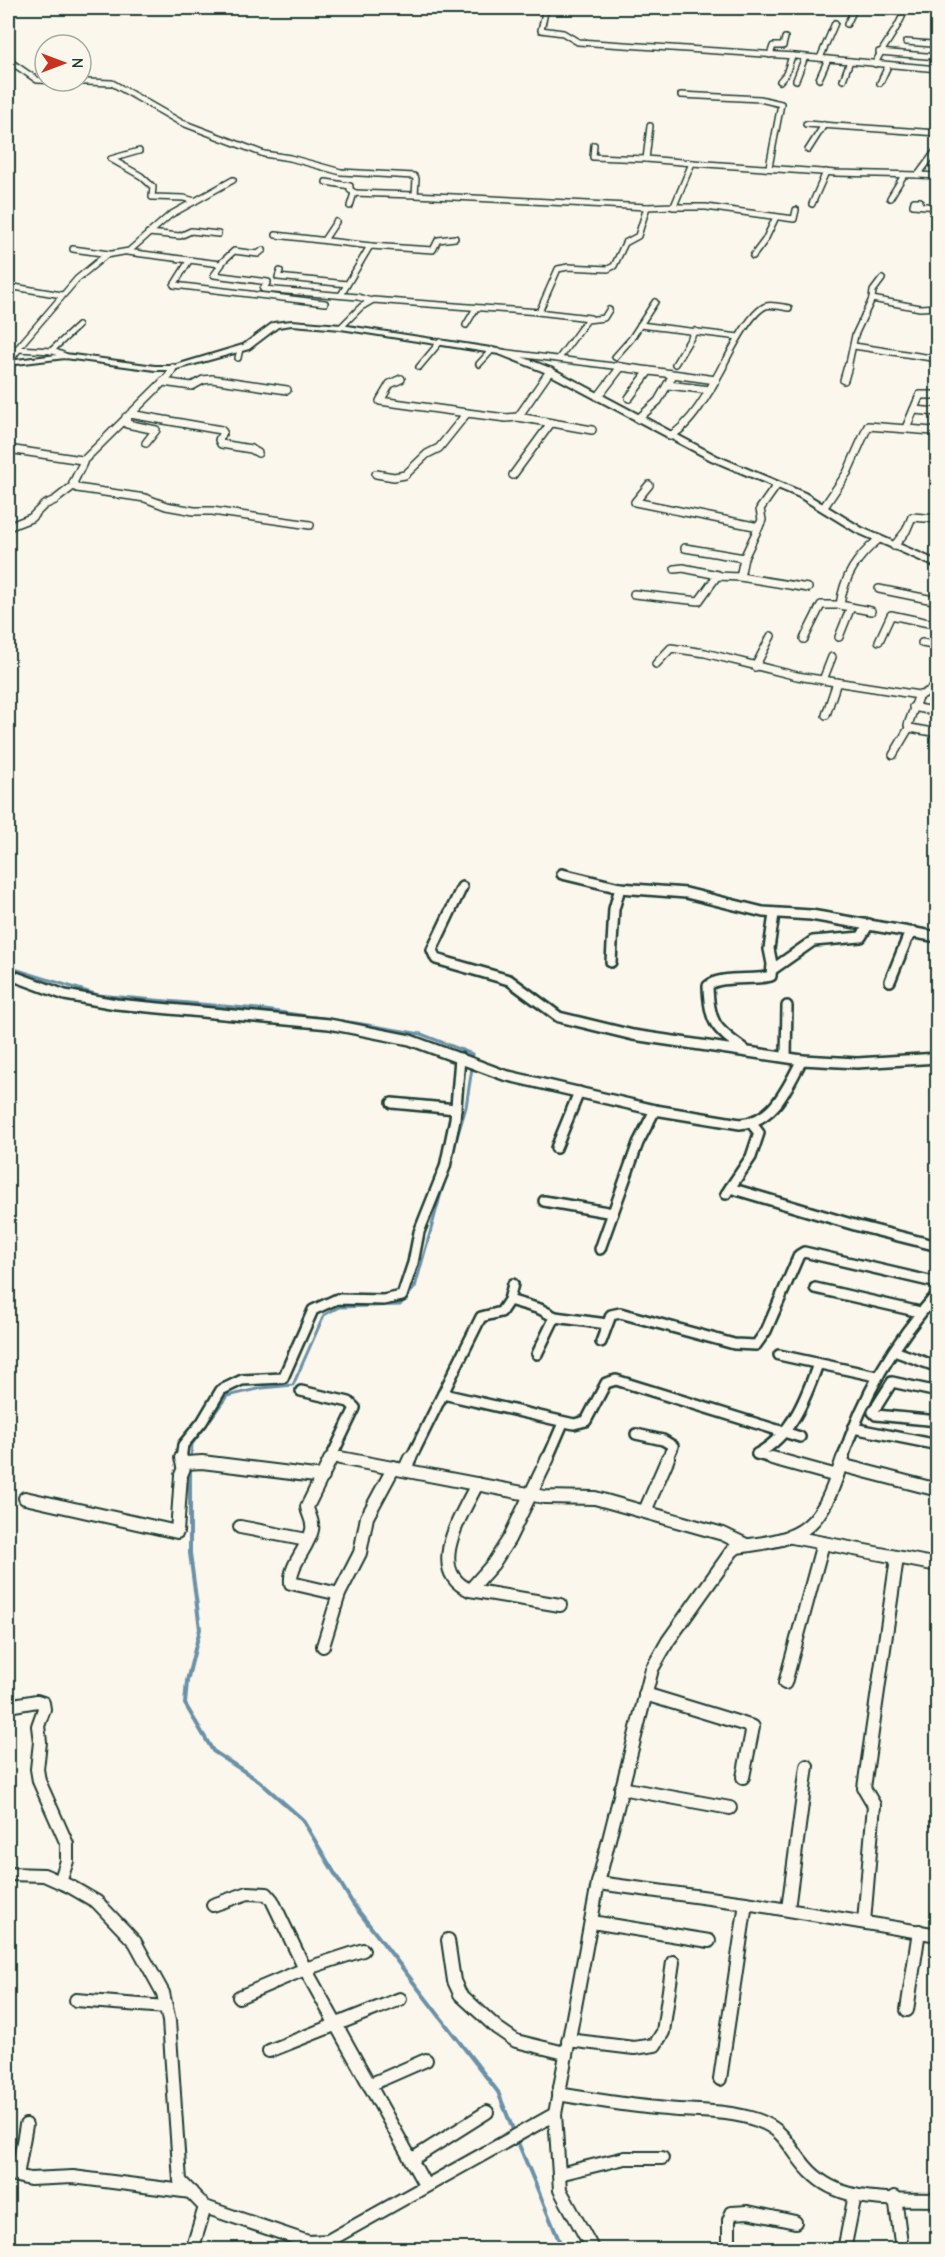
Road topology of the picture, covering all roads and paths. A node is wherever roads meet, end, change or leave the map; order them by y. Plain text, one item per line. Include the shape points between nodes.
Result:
1 (546, 8) edge
2 (851, 8) edge
3 (858, 8) edge
4 (907, 9) edge
5 (934, 9) edge
6 (928, 15) dead end
7 (835, 23) dead end
8 (847, 24) dead end
9 (785, 38) dead end
10 (906, 42) dead end
11 (938, 42) edge
12 (879, 52) junction
13 (770, 56) junction
14 (792, 57) junction
15 (805, 57) junction
16 (938, 57) edge
17 (820, 58) junction
18 (828, 59) junction
19 (8, 60) edge
20 (850, 61) junction
21 (874, 64) junction
22 (888, 66) junction
23 (938, 69) edge
24 (819, 79) dead end
25 (796, 80) dead end
26 (843, 80) dead end
27 (780, 81) dead end
28 (880, 83) dead end
29 (681, 95) dead end
30 (806, 124) dead end
31 (650, 126) dead end
32 (824, 126) junction
33 (938, 133) edge
34 (594, 146) dead end
35 (938, 147) edge
36 (808, 150) dead end
37 (139, 151) dead end
38 (646, 159) junction
39 (693, 163) junction
40 (769, 167) junction
41 (826, 172) junction
42 (904, 175) junction
43 (918, 175) junction
44 (938, 176) edge
45 (233, 180) dead end
46 (326, 182) dead end
47 (355, 193) junction
48 (414, 195) junction
49 (890, 198) dead end
50 (195, 201) junction
51 (920, 201) dead end
52 (812, 204) dead end
53 (350, 206) dead end
54 (647, 207) junction
55 (673, 207) junction
56 (938, 207) edge
57 (796, 210) dead end
58 (776, 217) junction
59 (336, 222) dead end
60 (148, 232) junction
61 (218, 234) dead end
62 (276, 235) dead end
63 (455, 238) dead end
64 (324, 240) junction
65 (372, 246) junction
66 (73, 249) dead end
67 (263, 250) dead end
68 (127, 252) junction
69 (109, 254) junction
70 (753, 256) dead end
71 (189, 261) junction
72 (222, 264) junction
73 (280, 271) dead end
74 (222, 276) junction
75 (882, 279) dead end
76 (347, 284) junction
77 (8, 286) edge
78 (212, 290) junction
79 (280, 291) junction
80 (62, 295) junction
81 (341, 295) junction
82 (273, 298) junction
83 (872, 299) junction
84 (371, 301) junction
85 (655, 302) dead end
86 (325, 303) dead end
87 (938, 307) edge
88 (476, 308) junction
89 (789, 308) dead end
90 (609, 310) dead end
91 (537, 312) junction
92 (590, 318) junction
93 (466, 325) dead end
94 (640, 325) junction
95 (78, 326) dead end
96 (341, 327) junction
97 (695, 331) junction
98 (739, 337) junction
99 (440, 342) junction
100 (854, 346) junction
101 (240, 349) junction
102 (18, 350) junction
103 (51, 351) junction
104 (497, 351) junction
105 (65, 356) junction
106 (615, 357) dead end
107 (238, 358) dead end
108 (559, 358) junction
109 (938, 358) edge
110 (8, 363) edge
111 (479, 364) dead end
112 (675, 364) dead end
113 (418, 367) dead end
114 (621, 367) junction
115 (173, 368) junction
116 (550, 371) junction
117 (649, 371) junction
118 (673, 375) junction
119 (401, 379) dead end
120 (716, 380) junction
121 (844, 380) dead end
122 (163, 382) junction
123 (668, 385) junction
124 (287, 390) dead end
125 (710, 390) junction
126 (938, 395) edge
127 (598, 397) junction
128 (629, 398) dead end
129 (915, 409) junction
130 (938, 412) edge
131 (467, 413) junction
132 (128, 415) junction
133 (518, 417) junction
134 (638, 419) junction
135 (551, 423) junction
136 (906, 428) junction
137 (592, 430) dead end
138 (933, 431) dead end
139 (670, 436) junction
140 (146, 442) dead end
141 (8, 448) edge
142 (258, 453) dead end
143 (83, 461) junction
144 (376, 474) dead end
145 (513, 475) dead end
146 (649, 485) dead end
147 (777, 485) junction
148 (73, 486) junction
149 (824, 507) junction
150 (938, 519) edge
151 (310, 525) dead end
152 (8, 527) edge
153 (759, 527) junction
154 (879, 539) junction
155 (894, 546) junction
156 (685, 548) dead end
157 (744, 558) junction
158 (938, 565) edge
159 (675, 569) dead end
160 (718, 575) junction
161 (740, 577) junction
162 (808, 588) dead end
163 (879, 590) dead end
164 (634, 594) dead end
165 (938, 601) edge
166 (840, 604) junction
167 (851, 607) junction
168 (871, 611) dead end
169 (938, 625) edge
170 (771, 636) dead end
171 (839, 637) dead end
172 (804, 639) dead end
173 (879, 641) dead end
174 (922, 643) dead end
175 (938, 646) edge
176 (832, 657) dead end
177 (656, 664) dead end
178 (755, 666) junction
179 (823, 680) junction
180 (837, 682) junction
181 (938, 686) edge
182 (919, 695) junction
183 (913, 707) junction
184 (938, 712) edge
185 (826, 715) dead end
186 (909, 728) junction
187 (938, 733) edge
188 (892, 755) dead end
189 (562, 874) dead end
190 (462, 887) dead end
191 (620, 888) junction
192 (774, 914) junction
193 (869, 924) junction
194 (914, 932) junction
195 (938, 937) edge
196 (611, 962) dead end
197 (773, 969) junction
198 (8, 974) edge
199 (890, 981) dead end
200 (787, 1006) dead end
201 (747, 1051) junction
202 (786, 1056) junction
203 (460, 1058) junction
204 (938, 1058) edge
205 (802, 1060) junction
206 (579, 1092) junction
207 (392, 1103) dead end
208 (456, 1108) junction
209 (655, 1110) junction
210 (752, 1124) junction
211 (556, 1148) dead end
212 (544, 1201) dead end
213 (613, 1213) junction
214 (938, 1246) edge
215 (600, 1250) dead end
216 (938, 1283) edge
217 (513, 1284) dead end
218 (815, 1288) dead end
219 (938, 1293) edge
220 (509, 1300) junction
221 (920, 1312) junction
222 (555, 1317) junction
223 (607, 1324) junction
224 (601, 1342) dead end
225 (894, 1351) junction
226 (537, 1354) dead end
227 (779, 1355) dead end
228 (818, 1364) junction
229 (936, 1364) edge
230 (876, 1376) junction
231 (301, 1391) dead end
232 (938, 1392) edge
233 (443, 1394) junction
234 (863, 1403) junction
235 (875, 1407) junction
236 (938, 1421) edge
237 (563, 1423) junction
238 (853, 1428) junction
239 (786, 1433) junction
240 (636, 1434) dead end
241 (800, 1437) dead end
242 (938, 1445) edge
243 (333, 1457) junction
244 (188, 1464) junction
245 (400, 1468) junction
246 (839, 1470) junction
247 (322, 1477) junction
248 (477, 1484) junction
249 (938, 1490) edge
250 (531, 1494) junction
251 (25, 1498) dead end
252 (645, 1511) junction
253 (240, 1527) dead end
254 (792, 1537) junction
255 (307, 1540) junction
256 (823, 1543) junction
257 (746, 1545) junction
258 (897, 1558) junction
259 (938, 1565) edge
260 (470, 1590) junction
261 (339, 1594) junction
262 (560, 1605) dead end
263 (323, 1646) dead end
264 (785, 1683) dead end
265 (645, 1694) junction
266 (8, 1706) edge
267 (807, 1766) dead end
268 (743, 1777) dead end
269 (621, 1788) junction
270 (730, 1808) dead end
271 (8, 1874) edge
272 (60, 1882) junction
273 (598, 1883) junction
274 (746, 1903) junction
275 (213, 1905) dead end
276 (788, 1910) junction
277 (592, 1922) junction
278 (864, 1922) junction
279 (919, 1931) junction
280 (938, 1935) edge
281 (448, 1940) dead end
282 (709, 1941) dead end
283 (363, 1950) dead end
284 (673, 1962) dead end
285 (305, 1969) junction
286 (239, 1997) dead end
287 (400, 1998) dead end
288 (76, 2000) dead end
289 (166, 2007) junction
290 (907, 2010) dead end
291 (336, 2025) junction
292 (567, 2046) junction
293 (269, 2051) dead end
294 (426, 2060) dead end
295 (720, 2079) dead end
296 (369, 2085) junction
297 (558, 2094) junction
298 (487, 2112) dead end
299 (555, 2114) junction
300 (26, 2126) dead end
301 (662, 2158) dead end
302 (411, 2160) junction
303 (559, 2174) junction
304 (425, 2185) junction
305 (191, 2192) junction
306 (855, 2194) junction
307 (895, 2197) junction
308 (938, 2200) edge
309 (205, 2207) junction
310 (795, 2222) dead end
311 (307, 2246) edge
312 (192, 2250) edge
313 (593, 2250) edge
314 (729, 2250) edge
315 (844, 2250) edge
316 (902, 2250) edge

1 - 13 street via 541,30 563,33 574,41
2 - 8 street
3 - 4 street
4 - 5 street
4 - 12 street via 888,45
5 - 6 street
7 - 17 street
9 - 13 street via 783,46 773,46
10 - 11 street
12 - 16 street
12 - 21 street
13 - 14 street
14 - 15 street
14 - 27 street
15 - 17 street
15 - 25 street
17 - 18 street
18 - 20 street
18 - 24 street
19 - 48 street via 38,81 111,83 182,123 262,153 341,172 414,176
20 - 21 street
20 - 26 street
21 - 22 street
22 - 23 street
22 - 28 street
29 - 40 street via 760,99 781,104
30 - 32 street
31 - 38 street
32 - 33 street
32 - 36 street
34 - 38 street via 593,157
35 - 43 street
37 - 50 street via 111,159 142,177 153,187 154,198
38 - 39 street
39 - 40 street
39 - 55 street
40 - 41 street
41 - 42 street
41 - 52 street
42 - 43 street
42 - 49 street
43 - 44 street
45 - 50 street
46 - 47 street via 349,185
47 - 48 street
47 - 53 street
48 - 54 street
50 - 60 street
51 - 56 street via 913,201 913,205
54 - 55 street
54 - 91 street via 638,236 625,243 614,266 560,267
55 - 58 street via 706,207
57 - 58 street via 796,219
58 - 70 street
59 - 64 street
60 - 61 street via 180,236 191,231
60 - 68 street
62 - 64 street
63 - 65 street via 438,240 432,250
64 - 65 street
65 - 76 street
66 - 69 street
67 - 72 street via 258,254 234,251
68 - 69 street
68 - 71 street
69 - 80 street
71 - 72 street
71 - 78 street via 174,285
72 - 74 street via 214,275
73 - 76 street via 279,277
74 - 78 street
74 - 79 street via 268,282 263,289
75 - 83 street
76 - 81 street
77 - 80 street
78 - 82 street
79 - 81 street
79 - 82 street
80 - 102 street
81 - 84 street
82 - 86 street
83 - 87 street via 911,309
83 - 100 street via 855,335
84 - 88 street
84 - 96 street
85 - 94 street
88 - 91 street
88 - 93 street
89 - 98 street via 763,306
90 - 92 street via 604,318
91 - 92 street
92 - 108 street
94 - 97 street
94 - 106 street
95 - 103 street
96 - 99 street
96 - 101 street via 280,324
97 - 98 street
97 - 112 street
98 - 120 street
99 - 104 street
99 - 113 street
100 - 109 street
100 - 121 street
101 - 107 street
101 - 115 street
102 - 103 street
102 - 110 street
103 - 105 street
104 - 108 street
104 - 111 street
104 - 116 street
105 - 110 street
105 - 115 street
108 - 114 street
114 - 117 street
114 - 127 street
115 - 122 street
116 - 127 street
116 - 133 street
117 - 118 street
117 - 128 street
118 - 120 street
118 - 123 street
119 - 131 street via 390,384 380,401
120 - 125 street
122 - 124 street via 192,386 212,379
122 - 132 street
123 - 125 street
123 - 134 street via 651,409
125 - 139 street via 680,431
126 - 129 street via 921,394
127 - 134 street
129 - 130 street
129 - 136 street
131 - 133 street
131 - 144 street via 440,448 426,452 405,475
132 - 140 street via 127,423 156,430
132 - 142 street via 221,430 221,444
132 - 143 street
133 - 135 street
134 - 139 street
135 - 137 street
135 - 145 street
136 - 138 street
136 - 149 street via 868,426 847,472
139 - 147 street
141 - 143 street
143 - 148 street
146 - 153 street via 635,502
147 - 149 street
147 - 153 street via 760,509
148 - 151 street via 194,512
148 - 152 street via 31,518
149 - 154 street
150 - 155 street via 912,517
153 - 157 street
154 - 155 street
154 - 166 street via 851,567
155 - 158 street
156 - 157 street
157 - 161 street
159 - 160 street
160 - 161 street
160 - 164 street via 699,601
161 - 162 street
163 - 165 street
166 - 167 street
166 - 172 street via 821,605
167 - 168 street
167 - 171 street
169 - 173 street via 891,615
170 - 178 street
174 - 175 street
176 - 179 street
177 - 178 street via 671,648
178 - 179 street
179 - 180 street
180 - 182 street
180 - 185 street
181 - 182 street
182 - 183 street
183 - 184 street
183 - 186 street
186 - 187 street
186 - 188 street
189 - 191 street
190 - 201 street via 432,950 436,959 510,981 559,1017 633,1035
191 - 192 street via 694,895
191 - 196 street via 614,909
192 - 193 street
192 - 197 street via 769,949
193 - 194 street
193 - 197 street via 861,937 813,941
194 - 195 street
194 - 199 street via 907,939
197 - 201 street via 771,976 763,979 717,981 708,986 708,1014 713,1023
198 - 203 street via 75,997 329,1024 410,1040
200 - 202 street
201 - 202 street
202 - 205 street
203 - 206 street via 504,1075
203 - 208 street
204 - 205 street via 857,1063
205 - 210 street via 775,1108
206 - 209 street
206 - 211 street
207 - 208 street
208 - 244 street via 445,1167 419,1232 402,1296 337,1299 313,1310 283,1378 242,1380 221,1390 183,1445 180,1456
209 - 210 street
209 - 213 street via 638,1143
210 - 214 street via 759,1136 756,1147 728,1191
212 - 213 street
213 - 215 street
216 - 223 street via 804,1252 799,1255 756,1344 734,1344 620,1313 610,1315
217 - 220 street
218 - 221 street
219 - 221 street
220 - 222 street
220 - 233 street via 501,1312 481,1317
221 - 225 street
222 - 223 street
222 - 226 street
223 - 224 street
225 - 229 street
225 - 230 street
227 - 228 street
228 - 230 street
228 - 239 street
230 - 234 street
231 - 243 street via 354,1405 355,1411
232 - 235 street via 892,1382
233 - 237 street
233 - 245 street
234 - 235 street
234 - 238 street
235 - 236 street via 876,1414
237 - 239 street via 586,1421 606,1383 616,1380
237 - 250 street
238 - 242 street
238 - 246 street
239 - 241 street
239 - 246 street via 757,1455
240 - 252 street via 673,1446
243 - 245 street
243 - 247 street
244 - 247 street
244 - 251 street via 177,1532
245 - 248 street
245 - 261 street via 367,1517 360,1553
246 - 249 street
246 - 254 street via 825,1505 808,1527
247 - 255 street via 307,1507 313,1525
248 - 250 street
248 - 260 street via 448,1551 452,1579
250 - 252 street via 582,1496
250 - 260 street via 500,1555
252 - 257 street via 723,1534
253 - 255 street
254 - 256 street
254 - 257 street
255 - 261 street via 290,1575 291,1583
256 - 258 street
256 - 264 street via 803,1612 800,1640
257 - 265 street via 732,1551 668,1641 652,1669
258 - 259 street
258 - 278 street via 864,1788 874,1805
260 - 262 street
261 - 263 street
265 - 268 street via 753,1727
265 - 269 street
266 - 272 street via 43,1703 37,1769 67,1844 67,1861
267 - 276 street
269 - 270 street
269 - 273 street
271 - 272 street via 44,1875
272 - 289 street via 97,1902 135,1942 163,1993
273 - 274 street
273 - 277 street
274 - 276 street
274 - 295 street
275 - 285 street via 248,1893 267,1894
276 - 278 street
277 - 282 street
277 - 292 street
278 - 279 street
279 - 280 street
279 - 290 street
281 - 292 street via 454,1981 460,1994 496,2028 516,2041
283 - 285 street
284 - 292 street via 658,2043 651,2047
285 - 286 street
285 - 291 street
287 - 291 street
288 - 289 street
289 - 305 street via 180,2181
291 - 293 street
291 - 296 street
292 - 297 street
294 - 296 street
296 - 302 street
297 - 299 street
297 - 306 street via 620,2105 741,2116 770,2125 784,2136 814,2176 828,2186
298 - 302 street
299 - 303 street
299 - 304 street
300 - 305 street via 17,2176 30,2180 73,2177
301 - 303 street via 625,2158
302 - 304 street
303 - 313 street via 561,2190
304 - 311 street via 328,2241
305 - 309 street
306 - 307 street
306 - 315 street
307 - 308 street
307 - 316 street
309 - 311 street
309 - 312 street
310 - 314 street via 748,2212 732,2213

